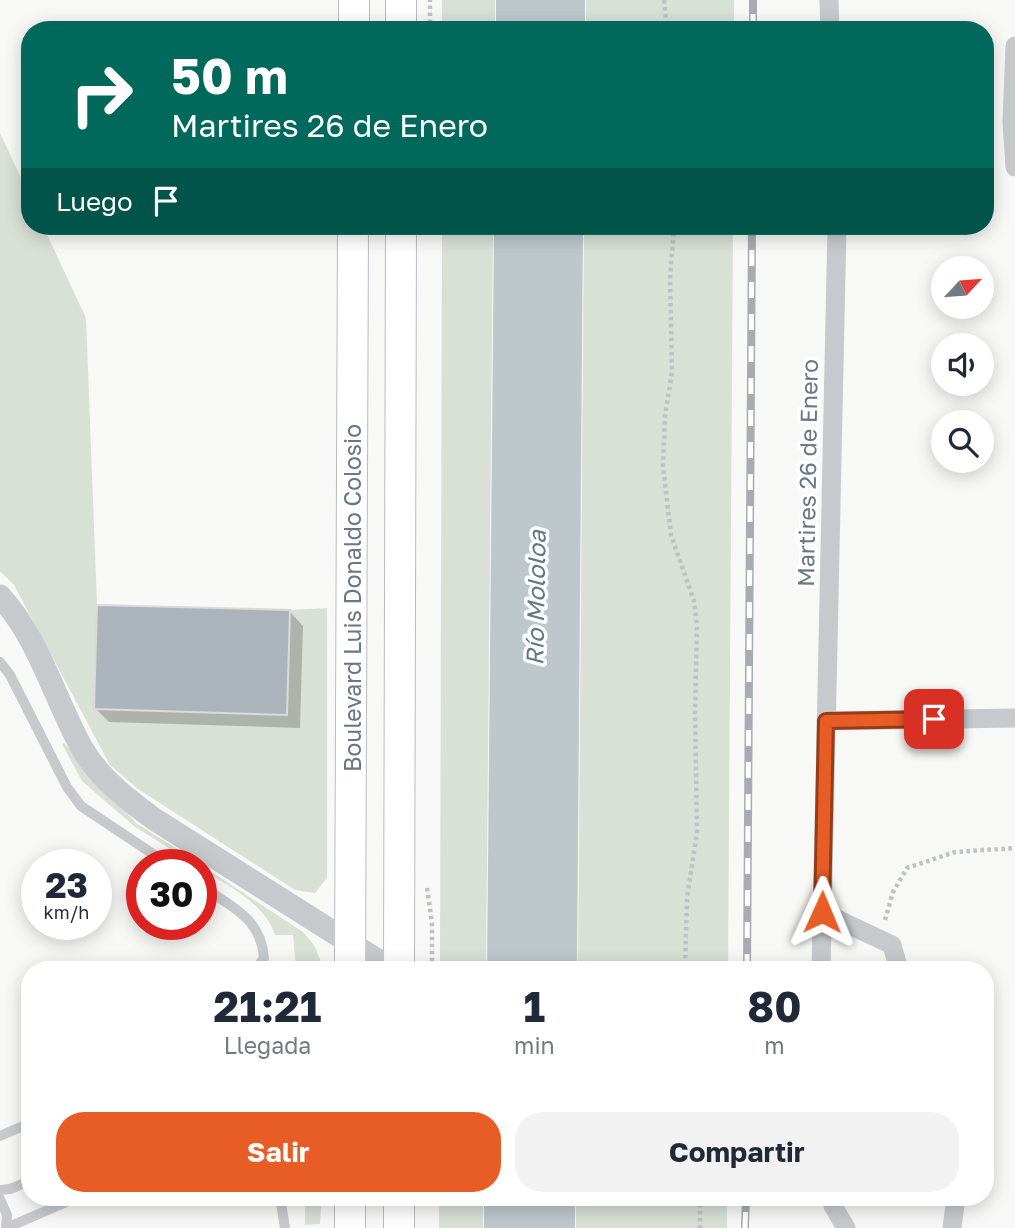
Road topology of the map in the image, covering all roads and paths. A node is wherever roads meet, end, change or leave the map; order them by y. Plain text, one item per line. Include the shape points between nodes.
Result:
1 (354, 0) edge
2 (401, 0) edge
3 (430, 0) edge
4 (664, 0) edge
5 (829, 0) edge
6 (354, 21) edge
7 (401, 21) edge
8 (430, 21) edge
9 (666, 21) edge
10 (830, 21) edge
11 (1015, 46) edge
12 (1015, 167) edge
13 (353, 235) edge
14 (401, 235) edge
15 (673, 235) edge
16 (837, 235) edge
17 (0, 596) edge
18 (0, 615) edge
19 (41, 661) junction
20 (0, 662) edge
21 (1015, 718) edge
22 (826, 721) junction
23 (1015, 848) edge
24 (145, 849) edge
25 (217, 897) edge
26 (822, 912) junction
27 (892, 945) junction
28 (262, 961) edge
29 (350, 961) edge
30 (399, 961) edge
31 (685, 961) edge
32 (821, 961) edge
33 (896, 961) edge
34 (21, 1127) edge
35 (0, 1136) edge
36 (21, 1185) edge
37 (0, 1190) edge
38 (0, 1199) edge
39 (57, 1206) edge
40 (281, 1206) edge
41 (350, 1206) edge
42 (399, 1206) edge
43 (700, 1206) edge
44 (833, 1206) edge
45 (955, 1206) edge
46 (6, 1228) edge
47 (285, 1228) edge
48 (350, 1228) edge
49 (399, 1228) edge
50 (700, 1228) edge
51 (846, 1228) edge
52 (952, 1228) edge

1 - 6 main road
2 - 7 main road
3 - 8 path
4 - 9 path
5 - 10 street
11 - 12 street
13 - 29 main road, Boulevard Luis Donaldo Colosio
14 - 30 main road, Boulevard Luis Donaldo Colosio
15 - 31 path via 672,372 663,466 671,535 698,625 697,832 687,898
16 - 22 street, Martires 26 de Enero
17 - 19 street
18 - 19 street
19 - 29 street via 82,749 120,794
20 - 24 lane via 74,797
21 - 22 street
22 - 26 street, Martires 26 de Enero
23 - 27 path via 955,852 907,868 885,919
25 - 28 lane via 254,926 261,937
26 - 27 street
26 - 32 street, Martires 26 de Enero
27 - 33 street
34 - 35 lane
36 - 37 lane
38 - 46 lane via 7,1215
39 - 46 lane
40 - 47 lane
41 - 48 main road
42 - 49 main road
43 - 50 path
44 - 51 street
45 - 52 street

